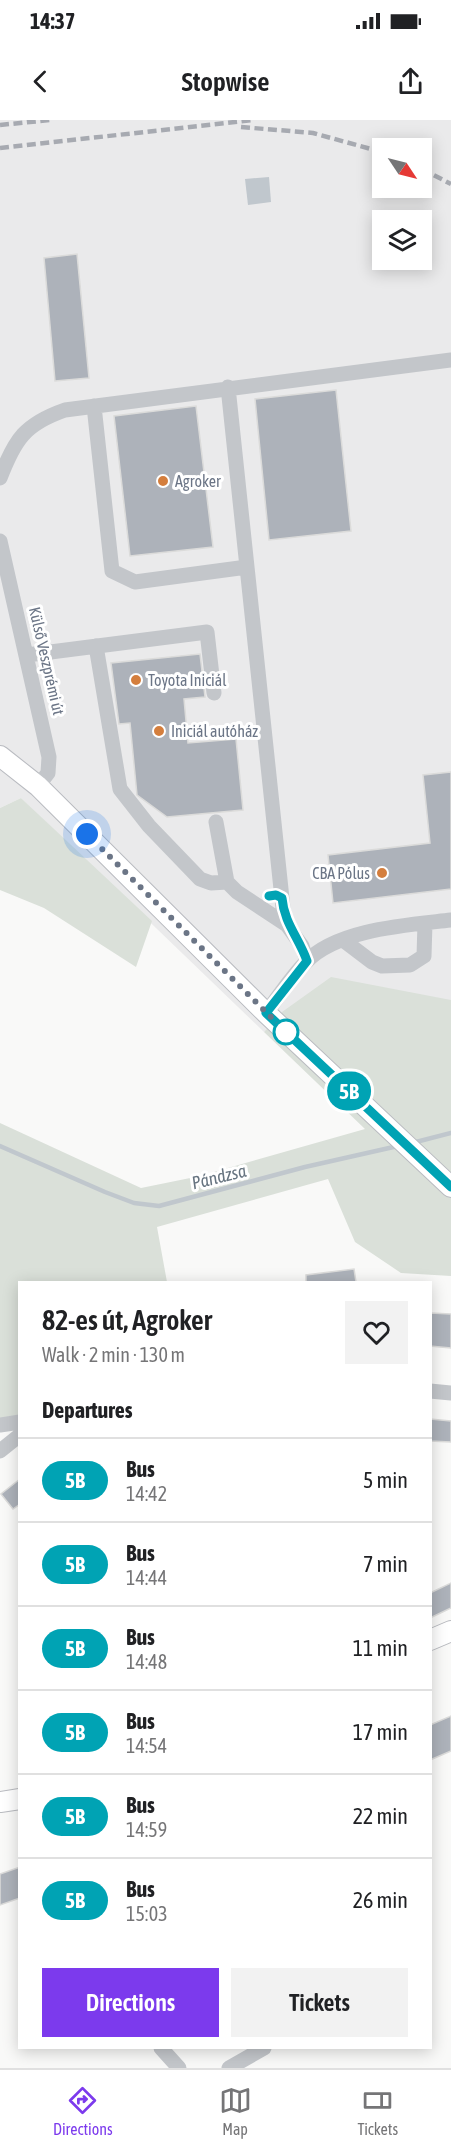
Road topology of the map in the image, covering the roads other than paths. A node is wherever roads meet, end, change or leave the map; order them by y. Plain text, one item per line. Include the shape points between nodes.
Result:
1 (451, 360) edge
2 (228, 387) junction
3 (94, 406) junction
4 (0, 478) edge
5 (0, 541) edge
6 (247, 567) junction
7 (96, 646) junction
8 (27, 655) junction
9 (214, 693) dead end
10 (0, 756) edge
11 (38, 786) junction
12 (216, 822) dead end
13 (227, 882) junction
14 (282, 898) junction
15 (267, 912) junction
16 (451, 920) edge
17 (425, 923) junction
18 (287, 925) junction
19 (343, 940) junction
20 (307, 961) junction
21 (266, 1013) junction
22 (451, 1187) edge
23 (432, 1391) edge
24 (451, 1393) edge
25 (18, 1422) edge
26 (0, 1425) edge
27 (18, 1437) edge
28 (0, 1451) edge
29 (451, 1631) edge
30 (432, 1639) edge
31 (18, 1798) edge
32 (0, 1802) edge
33 (162, 2049) edge
34 (262, 2049) edge
35 (180, 2068) edge
36 (229, 2068) edge

1 - 2 street
2 - 3 street
2 - 6 street
3 - 4 street via 40,418 19,436
3 - 6 street via 112,571 135,582
5 - 8 street, Külső Veszprémi út
6 - 14 street
7 - 8 street
7 - 9 street via 207,632
7 - 13 street via 120,789 200,879
8 - 11 street, Külső Veszprémi út via 50,757 48,773
10 - 11 main road
11 - 21 main road
12 - 13 street
13 - 15 street
14 - 15 street via 268,897 264,904
14 - 18 street
15 - 18 street
16 - 17 street
17 - 19 street
17 - 19 street via 424,956 410,965 376,964
18 - 20 street
19 - 20 street
20 - 21 street
21 - 22 main road
23 - 24 street
25 - 26 street
27 - 28 street
29 - 30 main road
31 - 32 main road
33 - 35 street
34 - 36 street

